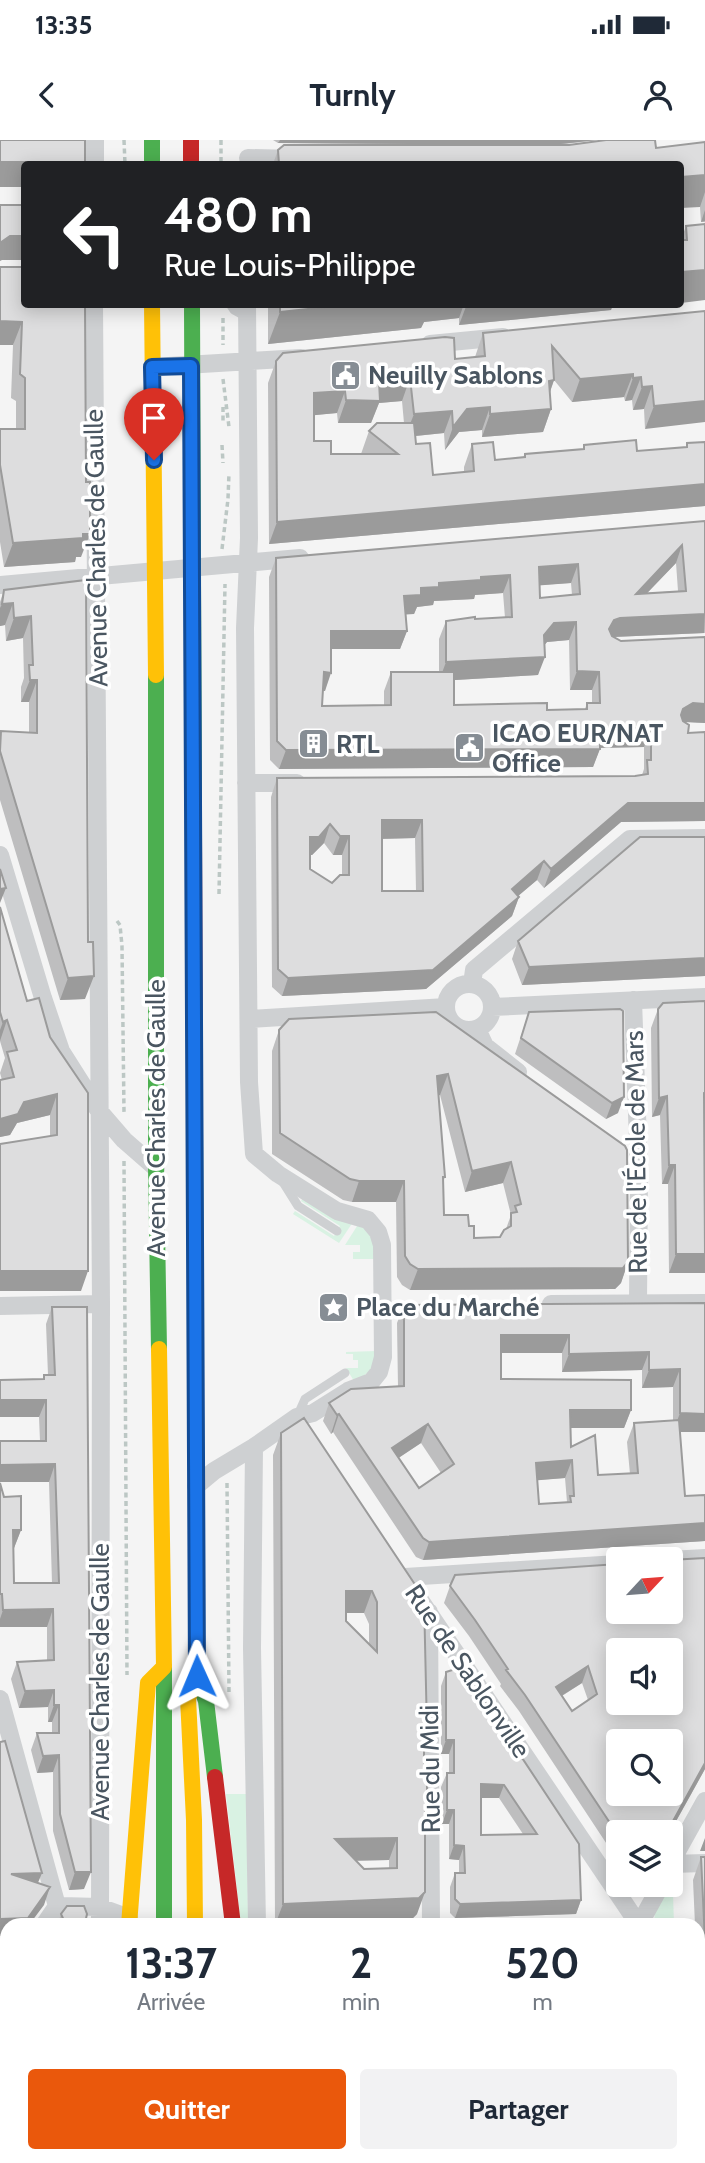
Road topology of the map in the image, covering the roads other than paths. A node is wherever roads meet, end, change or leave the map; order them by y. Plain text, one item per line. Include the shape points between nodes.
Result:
1 (95, 140) edge
2 (152, 140) edge
3 (191, 140) edge
4 (248, 154) edge
5 (316, 159) edge
6 (95, 161) edge
7 (152, 161) edge
8 (191, 161) edge
9 (94, 308) edge
10 (152, 308) edge
11 (192, 308) edge
12 (247, 311) edge
13 (525, 334) edge
14 (415, 346) edge
15 (318, 356) edge
16 (248, 362) junction
17 (191, 366) junction
18 (152, 367) junction
19 (316, 556) edge
20 (248, 562) junction
21 (193, 568) junction
22 (155, 570) junction
23 (96, 576) junction
24 (0, 584) edge
25 (246, 783) junction
26 (321, 783) edge
27 (705, 838) edge
28 (0, 855) edge
29 (472, 984) junction
30 (705, 997) edge
31 (634, 1000) junction
32 (446, 1007) junction
33 (492, 1007) junction
34 (249, 1019) junction
35 (477, 1029) junction
36 (528, 1080) edge
37 (99, 1111) junction
38 (623, 1155) edge
39 (156, 1168) junction
40 (639, 1168) junction
41 (278, 1174) junction
42 (337, 1231) dead end
43 (638, 1303) junction
44 (705, 1303) edge
45 (101, 1304) junction
46 (530, 1304) edge
47 (0, 1306) edge
48 (345, 1373) dead end
49 (297, 1417) junction
50 (310, 1436) edge
51 (254, 1447) junction
52 (196, 1486) junction
53 (705, 1558) edge
54 (683, 1559) edge
55 (606, 1564) edge
56 (429, 1612) junction
57 (164, 1667) junction
58 (197, 1676) junction
59 (0, 1699) edge
60 (705, 1801) edge
61 (683, 1841) edge
62 (705, 1863) edge
63 (683, 1864) edge
64 (654, 1897) edge
65 (57, 1906) junction
66 (99, 1916) edge
67 (49, 1918) edge
68 (129, 1918) edge
69 (164, 1918) edge
70 (195, 1918) edge
71 (232, 1918) edge
72 (257, 1918) edge
73 (431, 1918) edge
74 (634, 1918) edge
75 (643, 1918) edge

1 - 6 street
2 - 7 main road
3 - 8 main road
4 - 5 street
9 - 23 street, Avenue Charles de Gaulle
10 - 18 main road, Avenue Charles de Gaulle
11 - 17 main road, Avenue Charles de Gaulle
12 - 16 street
13 - 14 street
15 - 16 street
16 - 17 street
16 - 20 street
17 - 18 street
17 - 21 main road, Avenue Charles de Gaulle
18 - 22 main road, Avenue Charles de Gaulle
19 - 20 street
20 - 21 street
20 - 25 street
21 - 22 street
21 - 52 main road, Avenue Charles de Gaulle
22 - 23 street
22 - 39 main road, Avenue Charles de Gaulle
23 - 24 street
23 - 37 street, Avenue Charles de Gaulle
25 - 26 street
25 - 34 street
27 - 29 street via 630,839 474,970
28 - 37 street via 61,1051
29 - 32 street via 453,990
29 - 33 street via 489,996
30 - 31 street
31 - 33 street
31 - 40 street, Rue de l'École de Mars
32 - 34 street
32 - 35 street via 456,1027
33 - 35 street via 491,1016
34 - 41 street via 254,1154
35 - 36 street via 485,1046
37 - 39 street
37 - 45 street, Avenue Charles de Gaulle
38 - 40 street
39 - 57 main road, Avenue Charles de Gaulle
40 - 43 street, Rue de l'École de Mars
41 - 42 lane via 298,1206
41 - 49 street via 337,1212 362,1217 374,1225 382,1241 390,1306 383,1363 377,1375 313,1413
43 - 44 street
43 - 46 street
45 - 47 street
45 - 66 street, Avenue Charles de Gaulle
48 - 49 lane via 305,1399
49 - 50 street
49 - 51 street
51 - 52 street
51 - 72 street
52 - 58 main road, Avenue Charles de Gaulle
53 - 54 street
55 - 56 street, Rue de Sablonville via 400,1571
56 - 73 street, Rue du Midi
56 - 74 street, Rue de Sablonville
57 - 68 main road, Avenue Charles de Gaulle via 148,1683
57 - 69 main road
58 - 70 main road via 188,1698
58 - 71 main road, Avenue Charles de Gaulle via 206,1701
59 - 65 street
60 - 61 street
62 - 63 street
64 - 75 street
65 - 66 street
65 - 67 street

